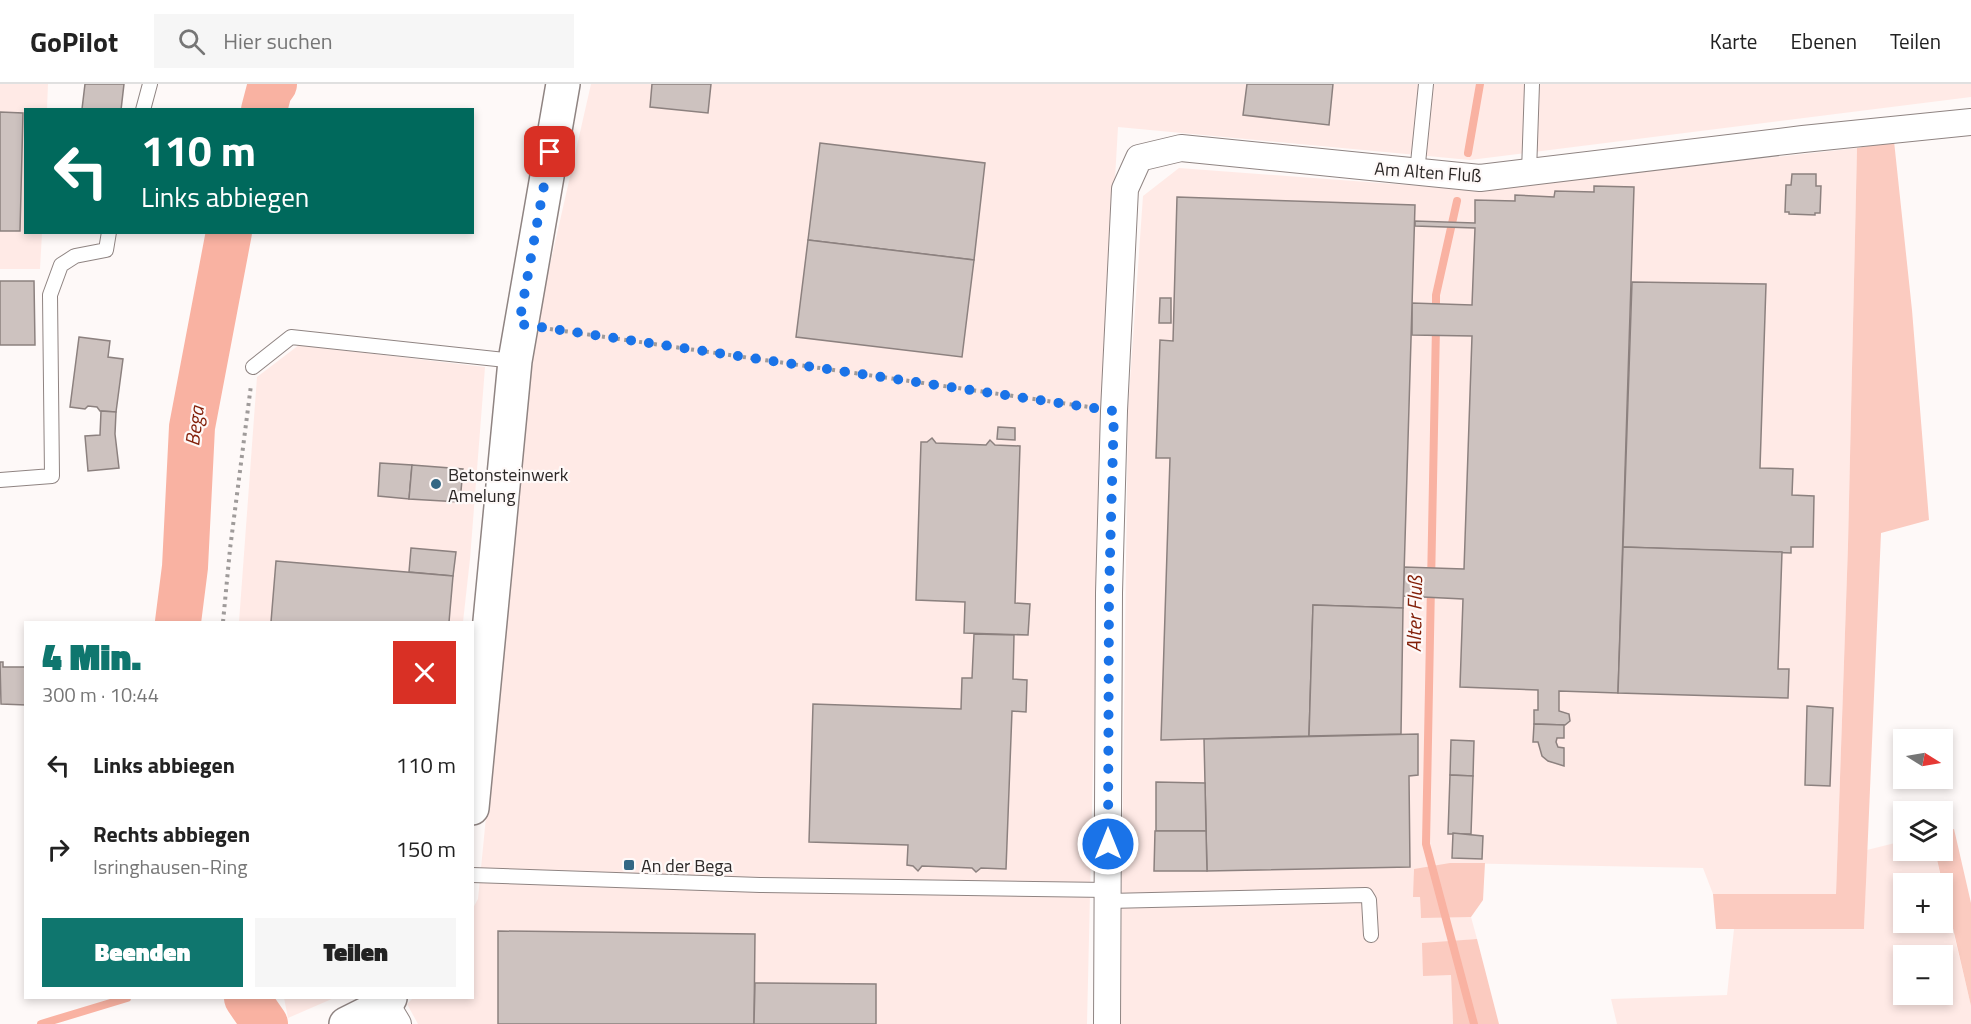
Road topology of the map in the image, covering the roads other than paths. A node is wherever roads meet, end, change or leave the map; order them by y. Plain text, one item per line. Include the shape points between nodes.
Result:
1 (150, 84) edge
2 (563, 84) edge
3 (1426, 84) edge
4 (1532, 84) edge
5 (144, 108) edge
6 (1971, 122) edge
7 (1529, 172) junction
8 (1418, 173) junction
9 (109, 234) edge
10 (514, 361) junction
11 (253, 367) road end
12 (0, 480) edge
13 (474, 787) edge
14 (474, 875) edge
15 (1108, 896) junction
16 (1371, 935) dead end
17 (391, 1009) edge
18 (346, 1024) edge
19 (1107, 1024) edge

1 - 5 lane
2 - 10 street
3 - 8 lane
4 - 7 lane
6 - 7 street, Am Alten Fluß
7 - 8 street, Am Alten Fluß via 1480,178
8 - 15 street, Am Alten Fluß via 1181,148 1139,158 1125,189 1109,593
9 - 12 lane via 106,250 75,256 61,265 50,295 52,476
10 - 11 lane via 291,337
10 - 13 street
14 - 15 lane
15 - 16 lane via 1366,895
15 - 19 street
17 - 18 street

